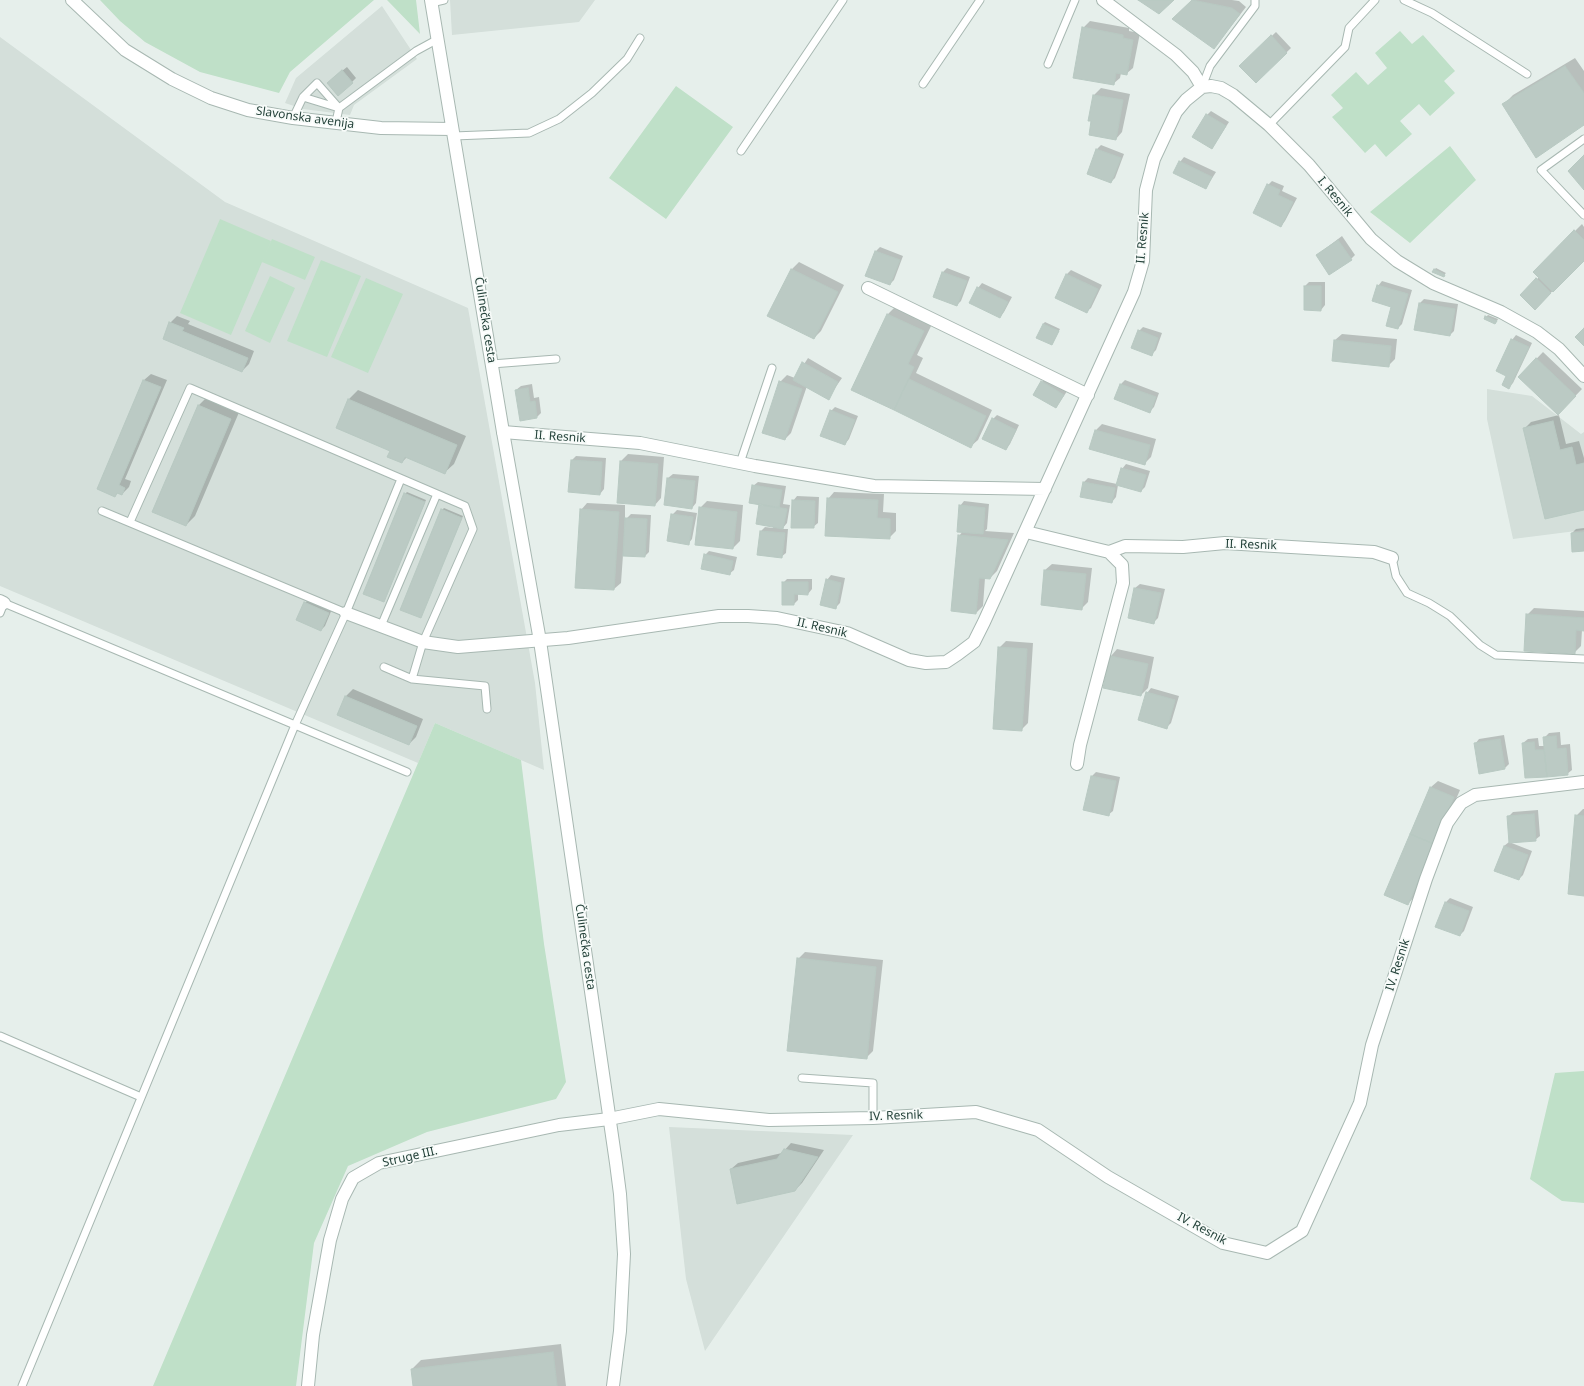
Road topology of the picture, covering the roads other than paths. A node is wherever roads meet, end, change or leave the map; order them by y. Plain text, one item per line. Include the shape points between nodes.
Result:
1 (72, 0) edge
2 (444, 0) edge
3 (843, 0) edge
4 (980, 0) edge
5 (1075, 0) edge
6 (1102, 0) edge
7 (1255, 0) edge
8 (1375, 0) edge
9 (1404, 0) edge
10 (431, 1) edge
11 (640, 38) dead end
12 (438, 39) junction
13 (1048, 64) dead end
14 (1527, 74) dead end
15 (923, 84) dead end
16 (1202, 87) junction
17 (303, 97) junction
18 (339, 108) junction
19 (293, 118) junction
20 (336, 122) junction
21 (1269, 125) junction
22 (453, 132) junction
23 (1584, 139) edge
24 (741, 151) dead end
25 (1584, 215) edge
26 (868, 288) dead end
27 (556, 359) dead end
28 (492, 364) junction
29 (772, 368) dead end
30 (1584, 376) edge
31 (1088, 395) junction
32 (503, 432) junction
33 (740, 463) junction
34 (401, 479) junction
35 (1045, 489) junction
36 (436, 494) junction
37 (102, 511) dead end
38 (130, 522) junction
39 (1026, 532) junction
40 (1109, 552) junction
41 (1392, 558) joint
42 (1, 605) edge
43 (346, 613) junction
44 (381, 626) junction
45 (540, 641) junction
46 (423, 642) junction
47 (1584, 659) edge
48 (384, 667) dead end
49 (412, 679) junction
50 (487, 709) dead end
51 (295, 725) junction
52 (1077, 764) dead end
53 (407, 772) dead end
54 (1584, 782) edge
55 (0, 1036) edge
56 (802, 1078) dead end
57 (141, 1097) junction
58 (609, 1118) junction
59 (873, 1118) junction
60 (22, 1386) edge
61 (308, 1386) edge
62 (613, 1386) edge

1 - 19 street, Slavonska avenija via 125,50 172,80 211,98 248,110
2 - 10 lane
3 - 24 lane
4 - 15 lane
5 - 13 lane
6 - 16 street via 1176,54 1193,72
7 - 16 lane via 1255,6 1210,66
8 - 21 lane via 1348,28 1345,47
9 - 14 lane via 1432,12
10 - 12 street, Čulinečka cesta
11 - 22 lane via 627,59 592,93 559,119 529,132
12 - 18 lane via 416,51
12 - 22 street, Čulinečka cesta
16 - 21 street, I. Resnik via 1221,88 1233,94
16 - 31 street, II. Resnik via 1176,112 1154,159 1146,190 1143,261 1134,292
17 - 18 lane
17 - 18 lane via 318,83
17 - 19 lane
18 - 20 lane
19 - 20 street, Slavonska avenija
20 - 22 street, Slavonska avenija via 381,128
21 - 30 street, I. Resnik via 1304,160 1371,239 1397,261 1433,283 1501,312 1537,332 1559,349
22 - 28 street, Čulinečka cesta
23 - 25 lane via 1541,170
26 - 31 street
27 - 28 lane
28 - 32 street, Čulinečka cesta
29 - 33 lane
31 - 35 street, II. Resnik
32 - 33 street, II. Resnik via 640,443
32 - 45 street, Čulinečka cesta
33 - 35 street, II. Resnik via 874,486
34 - 36 lane
34 - 38 lane via 190,388
34 - 43 lane
35 - 39 street, II. Resnik
36 - 44 lane
36 - 46 lane via 465,506 472,529
37 - 38 lane
38 - 43 lane
39 - 40 street
39 - 45 street, II. Resnik via 974,642 946,662 926,663 909,660 847,633 777,618 748,616 718,616
40 - 41 street, II. Resnik via 1125,546 1183,547 1225,543 1374,552
40 - 52 street via 1122,565 1122,583
41 - 47 lane via 1396,576 1407,593 1450,616 1480,645 1496,655
42 - 51 lane
43 - 44 street
43 - 51 lane
44 - 46 street
45 - 46 street via 458,647
45 - 58 street, Čulinečka cesta
46 - 49 lane
48 - 49 lane
49 - 50 lane via 485,686
51 - 53 lane
51 - 57 lane
54 - 59 street, IV. Resnik via 1475,795 1460,803 1447,823 1426,879 1372,1046 1360,1103 1302,1231 1267,1253 1222,1243 1108,1177 1038,1130 976,1112
55 - 57 lane
56 - 59 lane via 873,1083
57 - 60 lane
58 - 59 street, IV. Resnik via 659,1109 769,1120
58 - 61 street, Struge III. via 559,1125 379,1164 353,1178 342,1199 330,1240 313,1335
58 - 62 street, Čulinečka cesta via 620,1194 624,1254 620,1331

